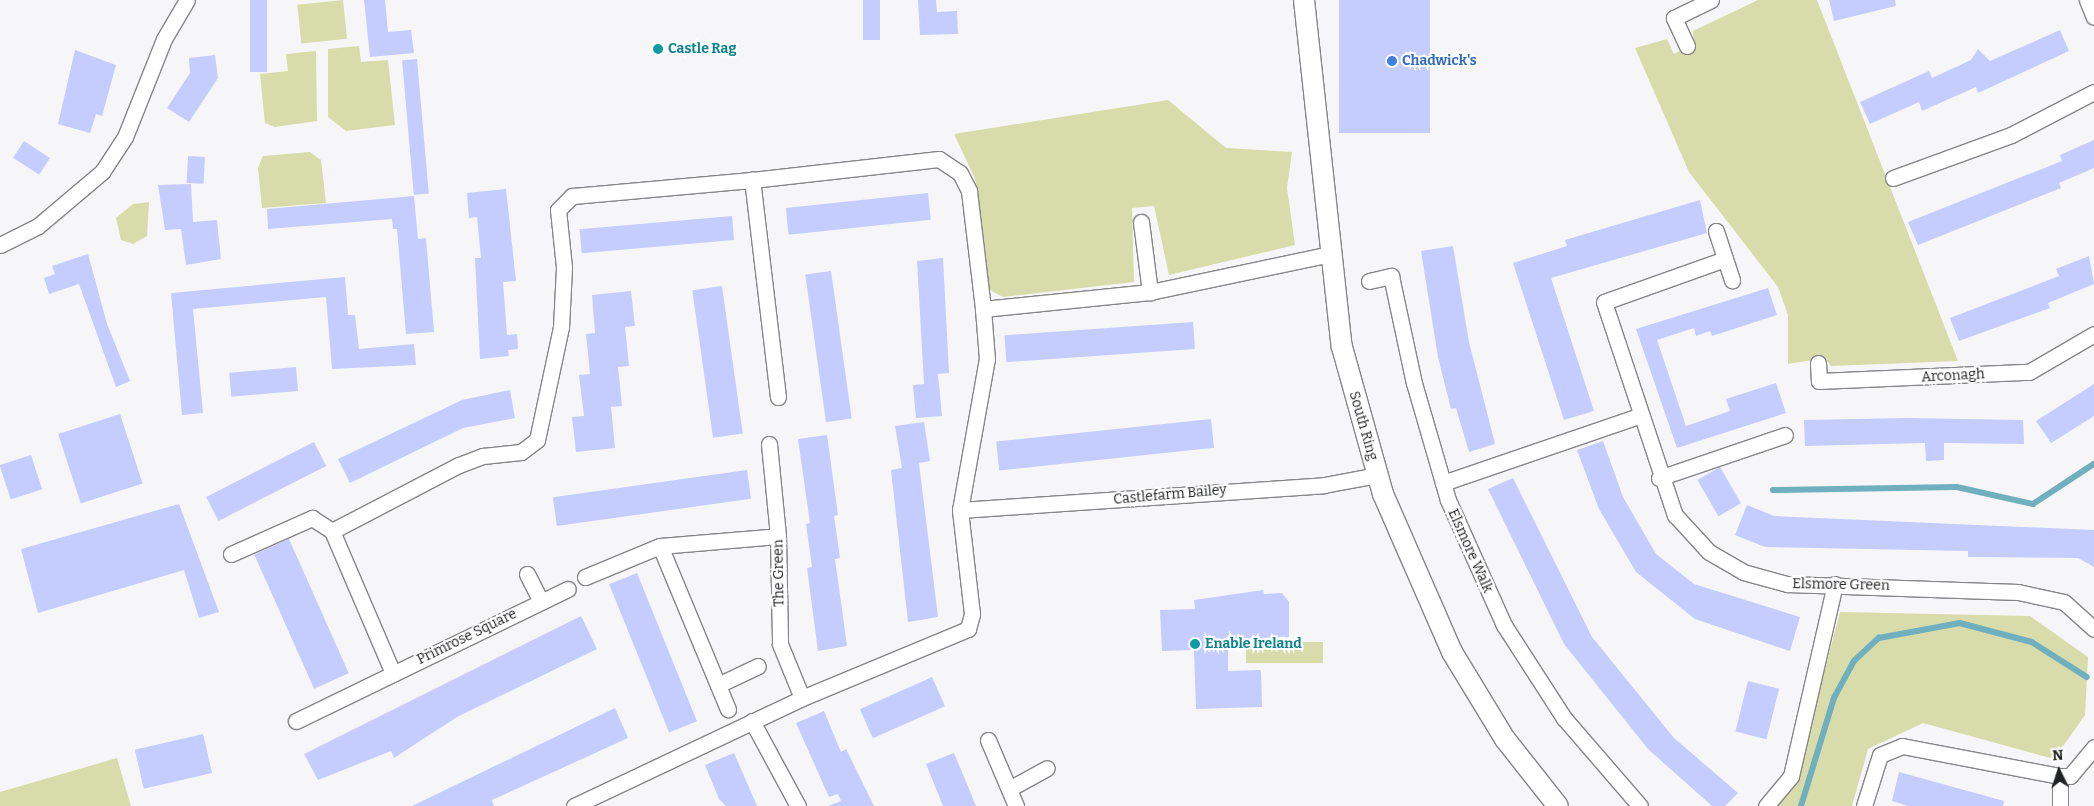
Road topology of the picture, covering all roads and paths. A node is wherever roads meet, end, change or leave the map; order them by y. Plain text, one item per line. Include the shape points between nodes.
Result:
1 (187, 0) edge
2 (1304, 0) edge
3 (1711, 0) edge
4 (2087, 0) edge
5 (2094, 17) edge
6 (1687, 46) dead end
7 (2094, 92) edge
8 (1893, 178) dead end
9 (752, 180) junction
10 (1141, 222) dead end
11 (1716, 231) dead end
12 (0, 245) edge
13 (1331, 254) junction
14 (1725, 260) junction
15 (1732, 280) dead end
16 (1369, 281) dead end
17 (1150, 292) junction
18 (983, 308) junction
19 (2094, 334) edge
20 (1818, 363) dead end
21 (778, 397) dead end
22 (1639, 416) junction
23 (1785, 435) dead end
24 (769, 444) dead end
25 (1378, 475) junction
26 (1659, 478) junction
27 (1443, 483) junction
28 (960, 510) junction
29 (332, 531) junction
30 (778, 536) junction
31 (660, 546) junction
32 (231, 554) dead end
33 (527, 574) dead end
34 (585, 577) dead end
35 (1835, 584) junction
36 (568, 589) dead end
37 (541, 602) junction
38 (2094, 629) edge
39 (758, 666) dead end
40 (393, 673) junction
41 (718, 685) junction
42 (802, 698) junction
43 (728, 710) dead end
44 (296, 721) dead end
45 (752, 721) junction
46 (988, 740) dead end
47 (2094, 747) edge
48 (1047, 768) dead end
49 (2060, 776) junction
50 (1009, 789) junction
51 (579, 805) edge
52 (798, 806) edge
53 (1016, 806) edge
54 (1558, 806) edge
55 (1640, 806) edge
56 (1766, 806) edge
57 (1864, 806) edge
58 (2060, 806) edge

1 - 12 street via 164,38 125,137 102,172 38,226
2 - 13 main road, South Ring
3 - 6 street via 1674,18
4 - 5 street
7 - 8 street via 2011,135
9 - 18 street via 939,159 960,173 969,191
9 - 21 street
9 - 29 street via 572,196 558,210 564,267 561,327 537,440 521,452 483,456 460,465
10 - 17 street
11 - 14 street
13 - 17 street
13 - 25 main road, South Ring via 1342,347
14 - 15 street
14 - 22 street, Elsmore Green via 1604,302
16 - 27 street, Elsmore Walk via 1390,276 1414,383
17 - 18 street
18 - 28 street via 987,359
19 - 20 street, Arconagh via 2029,372 1819,381
22 - 26 street, Elsmore Green
22 - 27 street
23 - 26 street
24 - 30 street, The Green
25 - 28 street, Castlefarm Bailey via 1324,485
25 - 54 main road, South Ring via 1409,561 1452,652 1505,739
26 - 35 street, Elsmore Green via 1675,515 1709,552 1743,572 1786,584
27 - 55 street, Elsmore Walk via 1504,625 1564,718
28 - 42 street via 972,614 968,629
29 - 32 street via 312,518
29 - 40 street
30 - 31 street
30 - 42 street, The Green via 780,644
31 - 34 street
31 - 41 street
33 - 37 street
35 - 38 street, Elsmore Green via 2018,592 2064,602
35 - 56 street via 1791,776
36 - 37 street, Primrose Square
37 - 40 street, Primrose Square
39 - 41 street
40 - 44 street, Primrose Square
41 - 43 street
42 - 45 street
45 - 51 street
45 - 52 street
46 - 50 street
47 - 49 street via 2070,776
48 - 50 street
49 - 57 street via 1902,746 1880,755
49 - 58 street
50 - 53 street

